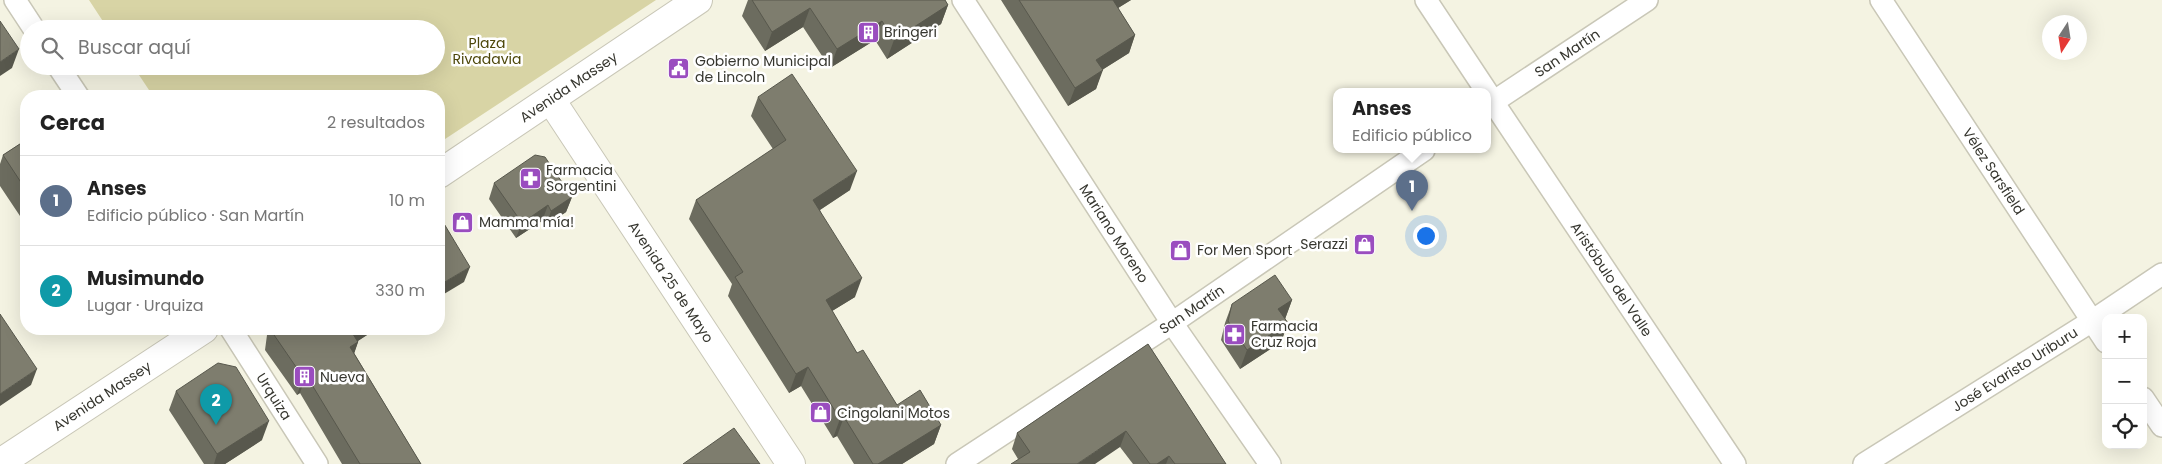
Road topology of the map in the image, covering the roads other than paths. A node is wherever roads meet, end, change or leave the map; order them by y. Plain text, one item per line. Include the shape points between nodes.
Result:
1 (14, 0) edge
2 (698, 0) edge
3 (963, 0) edge
4 (1426, 0) edge
5 (1647, 0) edge
6 (1881, 0) edge
7 (28, 20) edge
8 (64, 75) edge
9 (1482, 88) edge
10 (74, 90) edge
11 (1491, 96) edge
12 (551, 100) junction
13 (1491, 102) edge
14 (1420, 153) edge
15 (445, 170) edge
16 (2162, 274) edge
17 (2092, 320) junction
18 (1172, 323) junction
19 (195, 335) edge
20 (235, 335) edge
21 (2102, 336) edge
22 (2147, 404) edge
23 (2162, 426) edge
24 (0, 462) edge
25 (316, 464) edge
26 (791, 464) edge
27 (957, 464) edge
28 (1270, 464) edge
29 (1735, 464) edge
30 (1864, 464) edge

1 - 7 street
2 - 12 main road, Avenida Massey
3 - 18 street, Mariano Moreno
4 - 9 street, Aristóbulo del Valle
5 - 11 street, San Martín
6 - 17 street, Vélez Sarsfield
8 - 10 street
12 - 15 main road, Avenida Massey
12 - 26 main road, Avenida 25 de Mayo
13 - 29 street, Aristóbulo del Valle
14 - 18 street, San Martín
16 - 17 street, José Evaristo Uriburu
17 - 21 street, Vélez Sarsfield
17 - 30 street, José Evaristo Uriburu
18 - 27 street, San Martín
18 - 28 street, Mariano Moreno
19 - 24 main road, Avenida Massey
20 - 25 street, Urquiza
22 - 23 street

